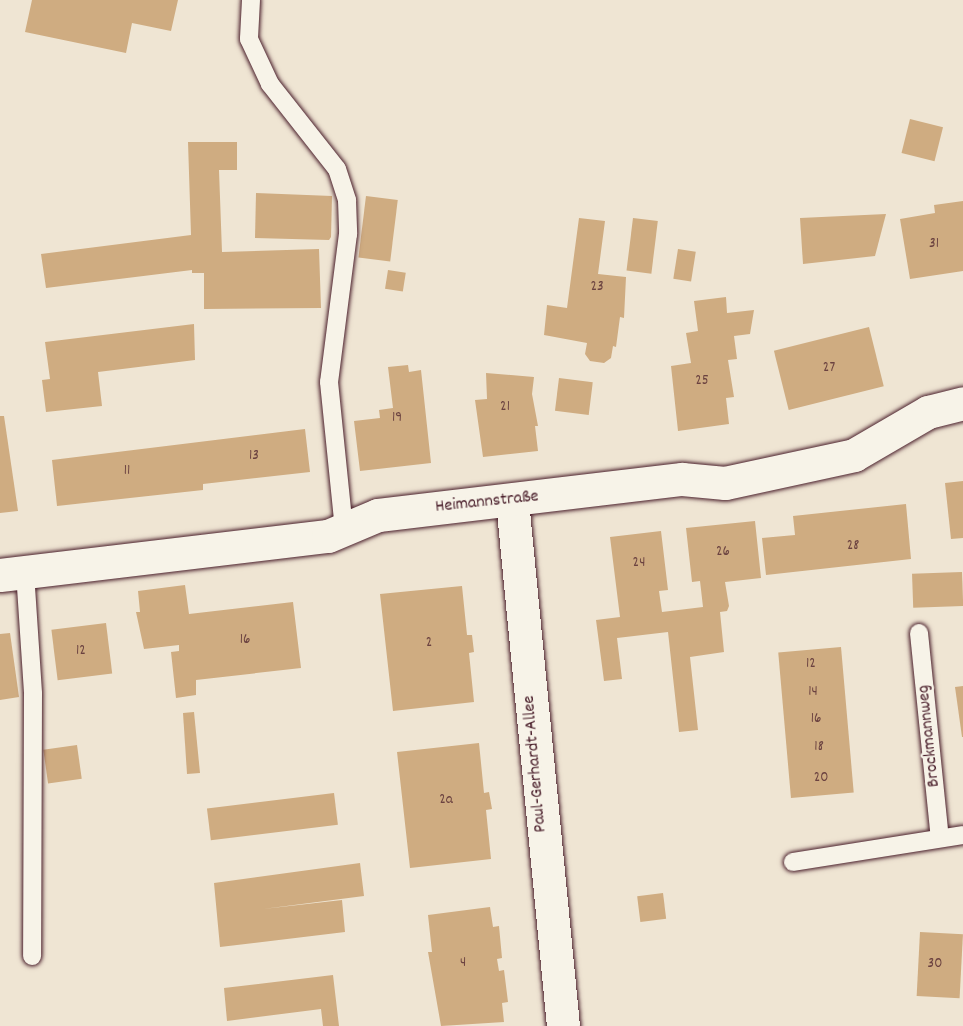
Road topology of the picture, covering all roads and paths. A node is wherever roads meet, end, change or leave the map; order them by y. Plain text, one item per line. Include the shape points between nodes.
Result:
1 (251, 0) edge
2 (963, 403) edge
3 (512, 501) junction
4 (344, 529) junction
5 (12, 574) edge
6 (919, 633) dead end
7 (963, 836) edge
8 (940, 838) junction
9 (793, 862) dead end
10 (32, 956) dead end
11 (563, 1026) edge

1 - 4 lane via 249,39 270,84 337,169 347,200 348,234 329,382
2 - 3 street, Heimannstraße via 928,412 854,455 725,483 682,479
3 - 4 street, Heimannstraße via 378,515
3 - 11 street, Paul-Gerhardt-Allee
4 - 5 street, Heimannstraße via 328,536
5 - 10 lane via 33,694
6 - 8 lane, Brockmannweg
7 - 8 lane
8 - 9 lane

